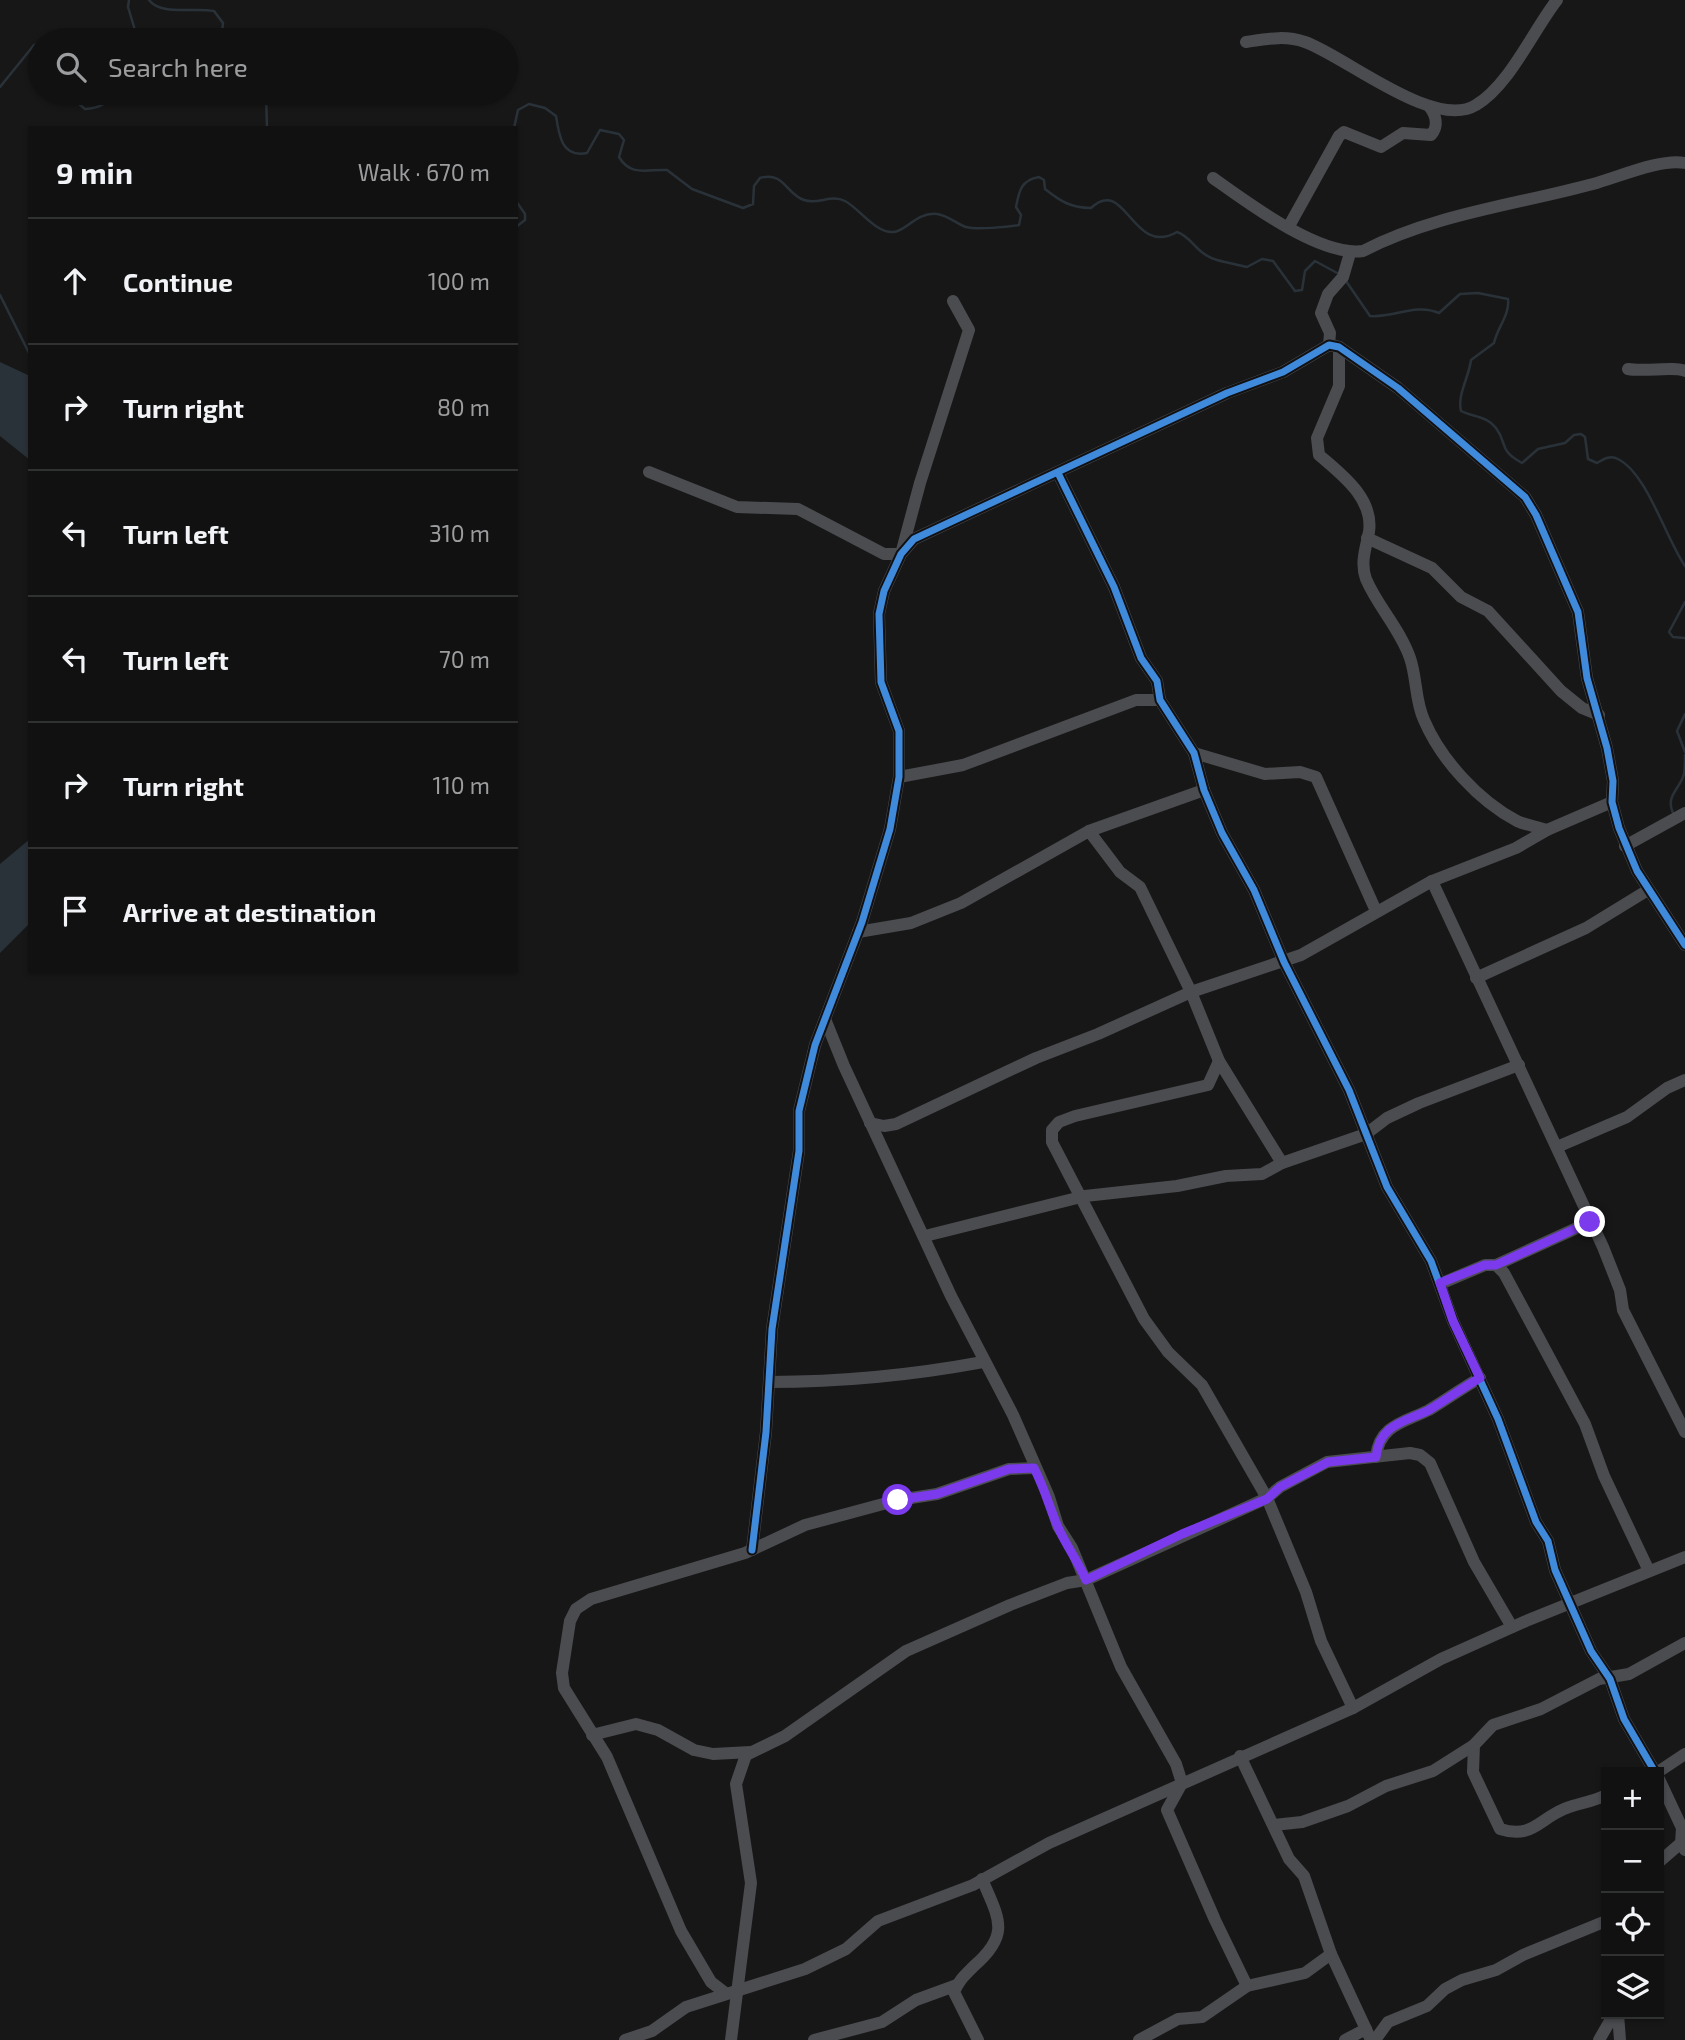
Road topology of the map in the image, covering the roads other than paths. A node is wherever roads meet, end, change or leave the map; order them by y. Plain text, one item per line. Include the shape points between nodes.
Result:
1 (1557, 0) edge
2 (1246, 42) dead end
3 (1429, 106) junction
4 (1685, 163) edge
5 (1213, 178) dead end
6 (1289, 226) junction
7 (1350, 253) junction
8 (953, 301) dead end
9 (1334, 346) junction
10 (1628, 369) dead end
11 (1685, 371) edge
12 (649, 472) dead end
13 (1058, 473) junction
14 (1367, 538) junction
15 (901, 554) junction
16 (1160, 701) junction
17 (1599, 715) junction
18 (1194, 753) junction
19 (899, 777) junction
20 (1204, 790) junction
21 (1612, 802) junction
22 (1685, 813) edge
23 (1547, 830) junction
24 (1089, 831) junction
25 (1625, 846) junction
26 (1432, 881) junction
27 (1648, 890) junction
28 (1376, 911) junction
29 (858, 932) junction
30 (1685, 945) edge
31 (1284, 962) junction
32 (1476, 978) junction
33 (1191, 992) junction
34 (825, 1019) junction
35 (1219, 1061) junction
36 (1519, 1065) junction
37 (1685, 1080) edge
38 (870, 1123) junction
39 (1366, 1134) junction
40 (1557, 1147) junction
41 (1282, 1163) junction
42 (1080, 1197) junction
43 (1590, 1222) junction
44 (925, 1236) junction
45 (1496, 1265) junction
46 (1440, 1283) junction
47 (983, 1362) junction
48 (1480, 1378) junction
49 (769, 1382) junction
50 (1685, 1432) edge
51 (1376, 1457) junction
52 (1034, 1468) junction
53 (1267, 1499) junction
54 (752, 1550) junction
55 (1682, 1562) edge
56 (1649, 1571) junction
57 (1086, 1580) junction
58 (1570, 1602) junction
59 (1512, 1627) junction
60 (1685, 1643) edge
61 (1610, 1679) junction
62 (1353, 1708) junction
63 (592, 1735) junction
64 (1474, 1745) junction
65 (752, 1752) junction
66 (1685, 1754) edge
67 (1240, 1756) junction
68 (1649, 1767) edge
69 (1657, 1767) edge
70 (1182, 1783) junction
71 (1664, 1790) edge
72 (1601, 1798) edge
73 (1274, 1825) junction
74 (1683, 1847) edge
75 (1664, 1859) edge
76 (982, 1879) junction
77 (1601, 1923) edge
78 (1331, 1954) junction
79 (957, 1985) junction
80 (1247, 1986) junction
81 (739, 1988) junction
82 (724, 1992) junction
83 (1613, 2019) edge
84 (1617, 2019) edge
85 (1371, 2036) edge
86 (731, 2039) edge
87 (625, 2040) edge
88 (814, 2040) edge
89 (978, 2040) edge
90 (1139, 2040) edge
91 (1345, 2040) edge
92 (1599, 2040) edge
93 (1620, 2040) edge

1 - 3 street via 1535,38 1491,93 1475,106 1460,110
2 - 3 street via 1287,38 1305,42
3 - 6 street via 1436,123 1431,135 1403,133 1381,147 1344,132 1339,136
4 - 7 street via 1665,161 1592,184 1478,209
5 - 6 street
6 - 7 street
7 - 9 street via 1343,277 1328,294 1321,313
8 - 15 street via 969,330
9 - 13 street
9 - 14 street via 1339,386 1317,438 1319,455 1349,481 1368,510
9 - 17 street via 1398,388 1525,497 1578,612 1587,678
10 - 11 street via 1648,372 1677,367
12 - 15 street via 737,507 799,509 884,554
13 - 15 street via 914,539
13 - 16 street via 1157,681
14 - 17 street via 1432,568 1461,597 1488,611 1561,691
14 - 23 street via 1366,578 1398,630 1411,660 1423,719 1443,754 1495,806 1518,822
15 - 19 street via 879,614 881,682 899,731
16 - 18 street
16 - 19 street via 1136,700 963,765
17 - 21 street via 1613,781
18 - 20 street
18 - 28 street via 1265,774 1300,772 1316,777
19 - 29 street via 890,829
20 - 24 street
20 - 31 street
21 - 23 street
21 - 25 street
22 - 25 street
23 - 26 street via 1516,848
24 - 29 street via 961,903 911,923
24 - 33 street via 1120,872 1140,887
25 - 27 street
26 - 28 street
26 - 32 street
27 - 30 street
27 - 32 street via 1586,928
28 - 31 street
29 - 34 street
31 - 33 street
31 - 39 street via 1349,1090
32 - 36 street
33 - 35 street
33 - 38 street via 896,1124
34 - 38 street
34 - 49 street via 804,1078
35 - 41 street
35 - 42 street via 1208,1085 1059,1122 1052,1130 1052,1142
36 - 39 street via 1419,1103
36 - 40 street
37 - 40 street via 1627,1117
38 - 44 street
39 - 41 street
39 - 46 street via 1388,1188
40 - 43 street
41 - 42 street via 1262,1174
42 - 44 street
42 - 53 street via 1144,1319 1168,1352 1202,1385
43 - 45 street
43 - 50 street via 1615,1275 1638,1344
44 - 47 street
45 - 46 street
45 - 56 street via 1586,1424 1604,1476
46 - 48 street
47 - 49 street via 852,1380
47 - 52 street via 1013,1415
48 - 51 street via 1428,1410 1390,1426 1377,1445
48 - 58 street
49 - 54 street
51 - 53 street via 1328,1462 1280,1487
51 - 59 street via 1420,1454 1430,1463 1474,1562
52 - 54 street via 1009,1469 937,1494 804,1525
52 - 57 street
53 - 57 street
53 - 62 street via 1321,1640
54 - 63 street via 592,1599 576,1609 570,1621 564,1688
55 - 56 street
56 - 58 street
57 - 65 street via 1010,1605 906,1651 818,1715
57 - 70 street via 1121,1667
58 - 59 street
58 - 61 street via 1591,1651
59 - 62 street
60 - 61 street via 1629,1674
61 - 64 street via 1599,1679 1541,1709 1493,1725
61 - 68 street via 1624,1719
62 - 67 street
63 - 65 street via 636,1724 666,1734 694,1751
63 - 82 street via 623,1790 681,1931 710,1982
64 - 72 street via 1473,1772 1500,1829 1534,1830 1566,1808
64 - 73 street via 1433,1771 1302,1822
65 - 81 street via 746,1755 736,1784 751,1883
66 - 69 street
67 - 70 street
67 - 73 street
70 - 76 street
70 - 80 street via 1167,1810
71 - 74 street via 1682,1828
73 - 78 street via 1289,1859 1304,1876
74 - 75 street
76 - 79 street via 1000,1928 998,1941
76 - 81 street via 878,1921 846,1949 805,1969
77 - 85 street via 1453,1984 1427,2006 1388,2022
78 - 80 street via 1305,1973
78 - 85 street
79 - 88 street via 916,2000 882,2022
79 - 89 street via 954,1992
80 - 90 street via 1202,2017 1178,2020
81 - 82 street
81 - 86 street
82 - 87 street via 686,2007 652,2031
83 - 92 street
84 - 93 street
85 - 91 street

